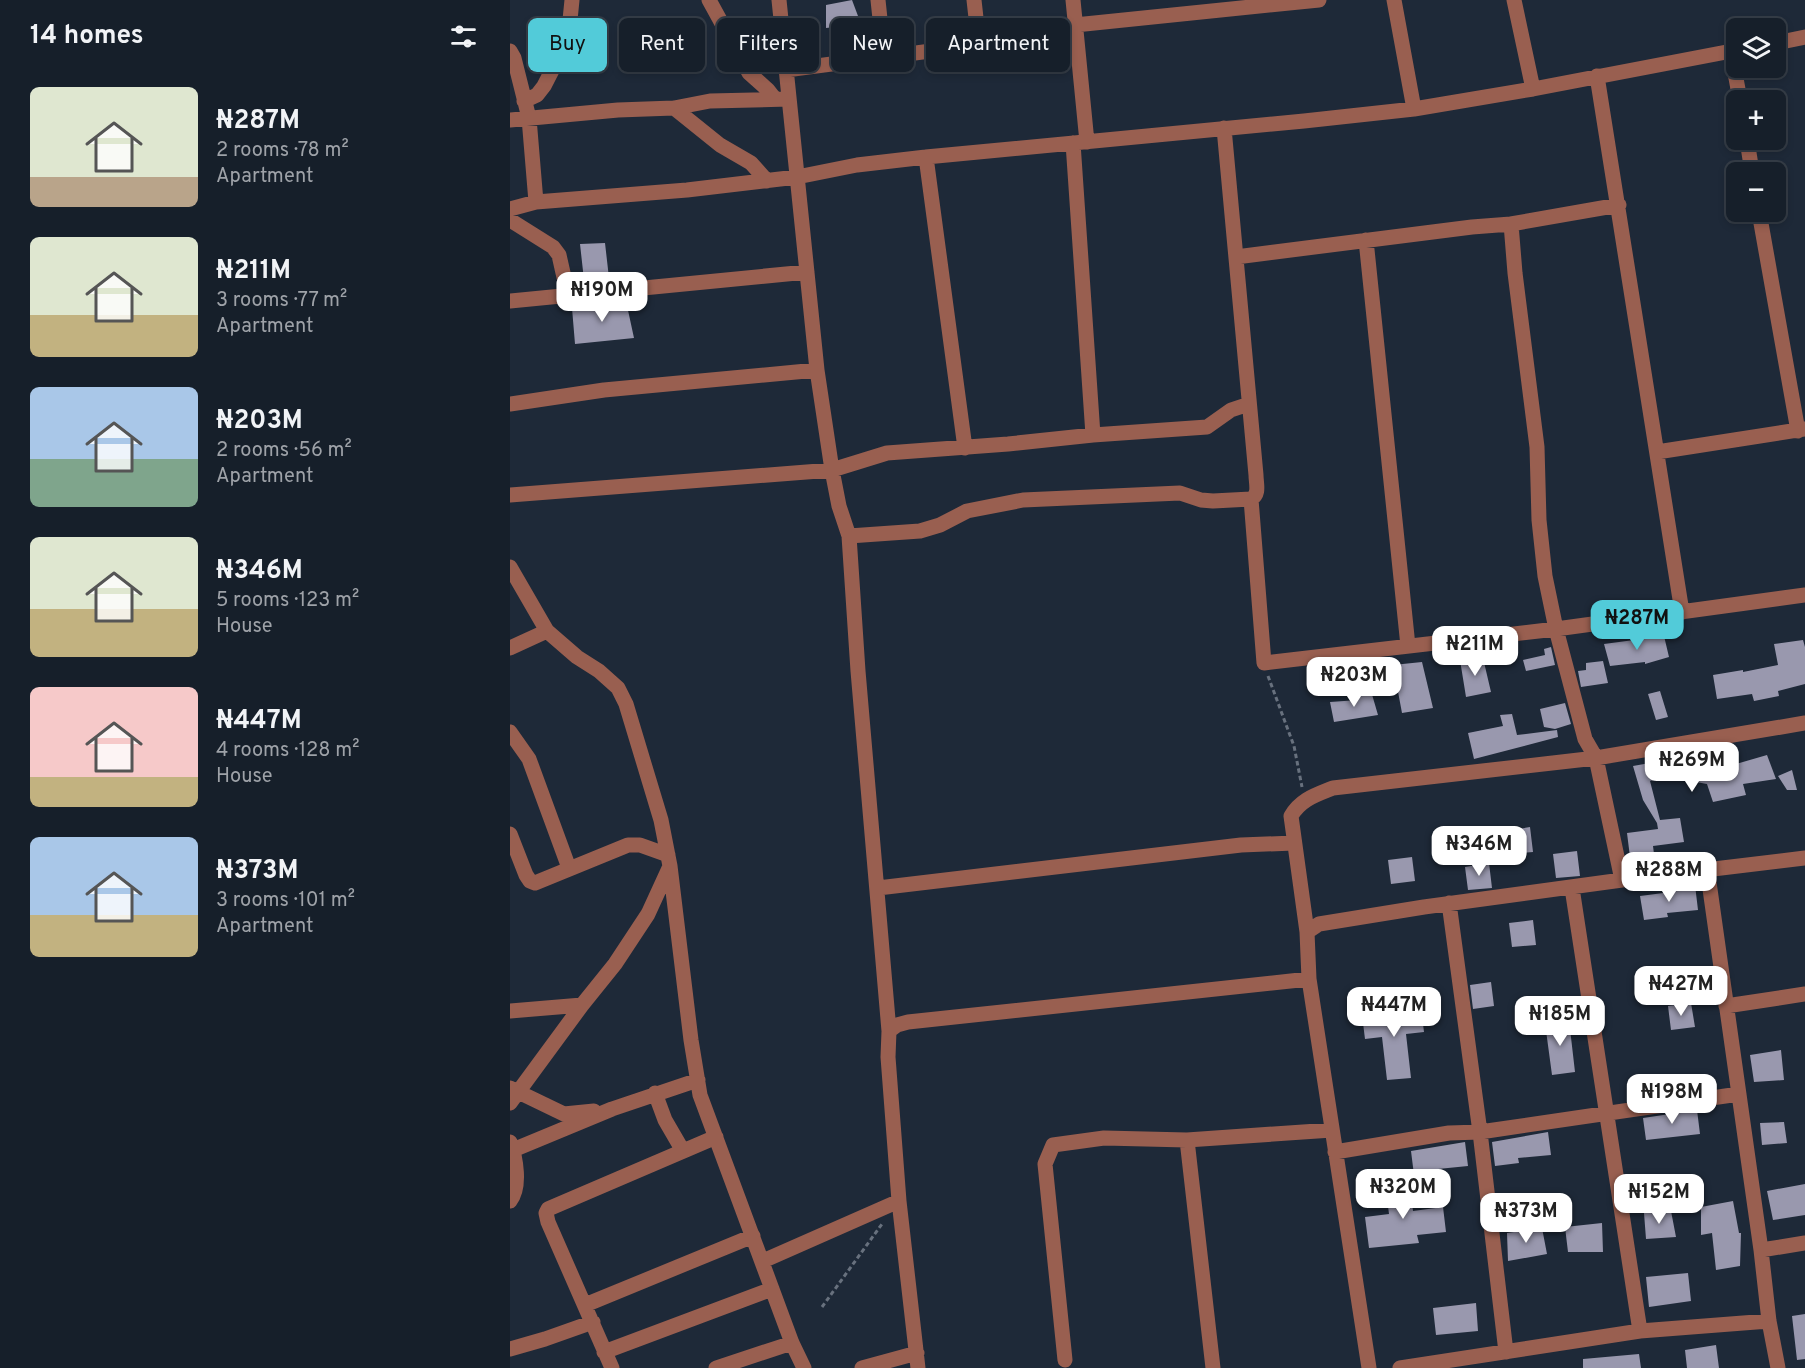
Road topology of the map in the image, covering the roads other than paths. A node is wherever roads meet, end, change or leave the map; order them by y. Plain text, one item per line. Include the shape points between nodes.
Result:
1 (572, 0) edge
2 (708, 0) edge
3 (779, 0) edge
4 (878, 0) edge
5 (974, 0) edge
6 (1073, 0) edge
7 (1319, 0) edge
8 (1394, 0) edge
9 (1515, 0) edge
10 (781, 18) edge
11 (880, 18) edge
12 (976, 18) edge
13 (1075, 29) junction
14 (1070, 30) edge
15 (1805, 37) edge
16 (1786, 41) edge
17 (510, 51) edge
18 (1726, 52) edge
19 (786, 72) edge
20 (1597, 76) junction
21 (1533, 89) junction
22 (782, 99) junction
23 (524, 102) junction
24 (674, 108) junction
25 (1414, 109) junction
26 (529, 118) junction
27 (510, 120) edge
28 (1224, 128) junction
29 (1080, 143) junction
30 (926, 157) junction
31 (797, 177) junction
32 (767, 180) junction
33 (536, 202) junction
34 (1619, 205) junction
35 (510, 209) edge
36 (510, 220) edge
37 (1761, 222) edge
38 (1511, 224) junction
39 (1366, 240) junction
40 (1236, 257) junction
41 (807, 272) junction
42 (568, 295) junction
43 (510, 302) edge
44 (817, 370) junction
45 (510, 404) edge
46 (1250, 404) junction
47 (1801, 430) edge
48 (1093, 435) junction
49 (965, 447) junction
50 (1657, 452) junction
51 (832, 470) junction
52 (510, 495) edge
53 (1251, 499) junction
54 (849, 536) junction
55 (510, 567) edge
56 (1805, 595) edge
57 (1682, 612) junction
58 (1556, 629) junction
59 (547, 631) junction
60 (1408, 646) junction
61 (510, 648) edge
62 (1805, 723) edge
63 (510, 732) edge
64 (1596, 758) junction
65 (510, 834) edge
66 (1294, 843) junction
67 (1805, 858) edge
68 (669, 860) junction
69 (569, 868) junction
70 (1707, 868) junction
71 (1622, 880) junction
72 (878, 888) junction
73 (1572, 888) junction
74 (1449, 903) junction
75 (1307, 932) junction
76 (1309, 979) junction
77 (1805, 994) edge
78 (582, 1005) junction
79 (1726, 1006) junction
80 (510, 1011) edge
81 (889, 1031) junction
82 (698, 1080) junction
83 (655, 1093) junction
84 (513, 1094) edge
85 (1738, 1094) junction
86 (612, 1109) junction
87 (1608, 1113) junction
88 (1332, 1130) junction
89 (1480, 1132) junction
90 (716, 1137) junction
91 (1187, 1140) junction
92 (511, 1145) edge
93 (682, 1151) junction
94 (1335, 1152) junction
95 (899, 1201) junction
96 (510, 1202) edge
97 (753, 1236) junction
98 (1805, 1243) edge
99 (1761, 1250) junction
100 (763, 1261) junction
101 (772, 1289) junction
102 (585, 1305) junction
103 (1769, 1321) junction
104 (593, 1322) junction
105 (1640, 1331) junction
106 (792, 1343) junction
107 (510, 1349) edge
108 (604, 1352) junction
109 (1506, 1352) junction
110 (918, 1360) edge
111 (1065, 1360) dead end
112 (758, 1361) edge
113 (612, 1368) edge
114 (716, 1368) edge
115 (804, 1368) edge
116 (862, 1368) edge
117 (1213, 1368) edge
118 (1369, 1368) edge
119 (1400, 1368) edge
120 (1778, 1368) edge

1 - 23 street via 566,43 544,86
2 - 22 street via 749,73
3 - 10 street
4 - 11 street
5 - 12 street
6 - 13 street
7 - 13 street
8 - 25 street
9 - 21 street
13 - 14 street
13 - 29 street
15 - 16 street
17 - 23 street
18 - 20 street
19 - 22 street
20 - 21 street
20 - 34 street
21 - 25 street
22 - 24 street via 710,101
22 - 31 street
23 - 26 street
24 - 26 street
24 - 32 street via 720,145 751,163
25 - 28 street
26 - 27 street
26 - 33 street
28 - 29 street
28 - 40 street
29 - 30 street
29 - 48 street
30 - 31 street
30 - 49 street
31 - 32 street
31 - 41 street
32 - 33 street
33 - 35 street
34 - 38 street
34 - 50 street
36 - 42 street via 552,246 559,255
37 - 47 street
38 - 39 street
38 - 58 street via 1537,447 1545,576
39 - 40 street
39 - 60 street
40 - 46 street
41 - 42 street
41 - 44 street
42 - 43 street
44 - 45 street via 604,390
44 - 51 street
46 - 48 street via 1231,410 1207,427
46 - 53 street via 1257,493
47 - 50 street
48 - 49 street
49 - 51 street via 887,453
50 - 57 street
51 - 52 street
51 - 54 street
53 - 54 street via 1201,500 1180,493 1023,500 967,511 920,531
53 - 60 street via 1264,663
54 - 72 street
55 - 59 street
56 - 57 street
57 - 58 street
58 - 60 street
58 - 64 street via 1585,739
59 - 61 street
59 - 68 street via 618,688 661,820
62 - 64 street
63 - 69 street via 529,759
64 - 66 street via 1333,788 1297,806 1291,816
64 - 71 street
65 - 69 street via 530,881 539,882
66 - 72 street via 1241,845
66 - 75 street
67 - 70 street
68 - 69 street via 633,844
68 - 78 street via 648,914
68 - 82 street
70 - 71 street
70 - 79 street
71 - 73 street
72 - 81 street
73 - 74 street
73 - 87 street
74 - 75 street via 1319,924
74 - 89 street
75 - 76 street
76 - 81 street via 908,1022
76 - 88 street
77 - 79 street
78 - 80 street
78 - 84 street
79 - 85 street
81 - 95 street
82 - 83 street
82 - 90 street
83 - 86 street
83 - 93 street
84 - 86 street via 564,1114
85 - 87 street
85 - 99 street
86 - 92 street
87 - 89 street
87 - 105 street
88 - 91 street
88 - 94 street
89 - 94 street via 1449,1133
89 - 109 street
90 - 93 street
90 - 97 street
91 - 111 street via 1104,1138 1053,1145 1045,1164
91 - 117 street
92 - 96 street via 516,1185
93 - 102 street via 548,1209 548,1222
94 - 118 street
95 - 100 street
95 - 110 street
97 - 100 street
97 - 102 street
98 - 99 street
99 - 103 street
100 - 101 street
101 - 106 street
101 - 108 street
102 - 104 street
103 - 105 street
103 - 120 street
104 - 107 street
104 - 108 street
105 - 109 street
106 - 112 street
106 - 115 street
108 - 113 street
109 - 119 street
110 - 116 street
112 - 114 street

